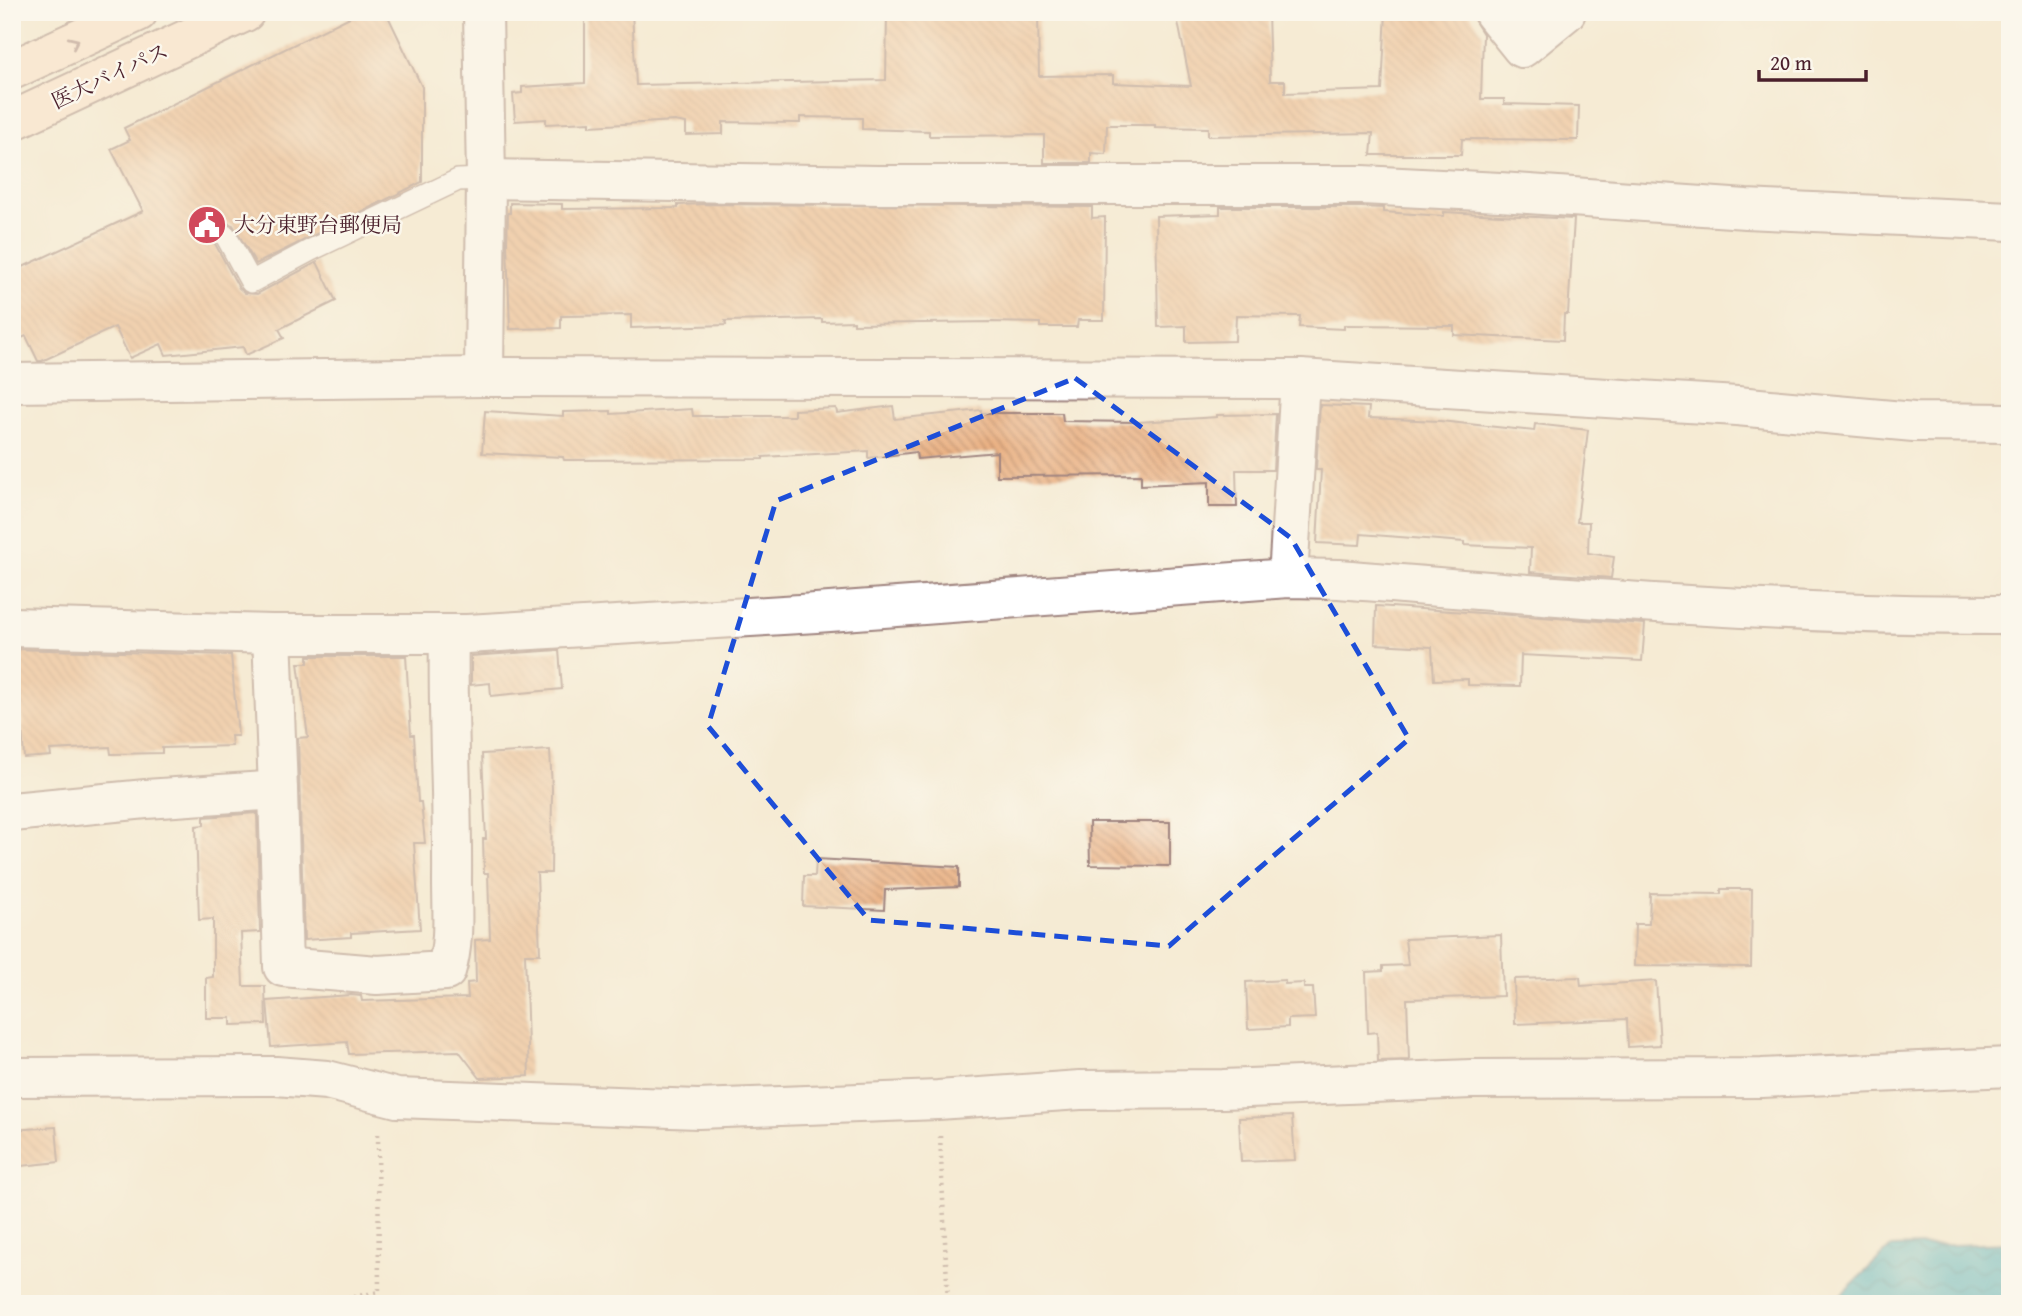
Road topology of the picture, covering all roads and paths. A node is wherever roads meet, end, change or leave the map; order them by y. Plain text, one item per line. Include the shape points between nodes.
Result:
1 (138, 12) edge
2 (245, 12) edge
3 (483, 12) edge
4 (1493, 12) edge
5 (1566, 12) edge
6 (12, 70) edge
7 (12, 121) edge
8 (486, 179) junction
9 (2010, 221) edge
10 (226, 236) dead end
11 (484, 377) junction
12 (1300, 379) junction
13 (12, 383) edge
14 (2010, 424) edge
15 (1288, 578) junction
16 (2010, 615) edge
17 (12, 627) edge
18 (272, 634) junction
19 (449, 635) junction
20 (278, 790) junction
21 (12, 812) edge
22 (2010, 1067) edge
23 (12, 1077) edge
24 (377, 1093) junction
25 (938, 1100) junction
26 (298, 1304) edge
27 (948, 1304) edge

6 -> 1 main road
2 - 7 main road, 医大バイパス
3 - 8 street
4 - 5 street via 1522,48
8 - 9 street via 1362,186
8 - 10 lane via 458,180 251,282
8 - 11 street
11 - 12 street
11 - 13 street
12 - 14 street via 1709,404 1914,422
12 - 15 street
15 - 16 street via 1754,609
15 - 19 street
17 - 18 street
18 - 19 street
18 - 20 street
19 - 20 street via 452,861 451,954 446,971 377,975 283,967
20 - 21 street
22 - 25 street via 1762,1078 1471,1079 1223,1090 1080,1090
23 - 24 street via 276,1076 327,1080
24 - 25 street via 397,1098 698,1109
24 - 26 path via 379,1292
25 - 27 path

